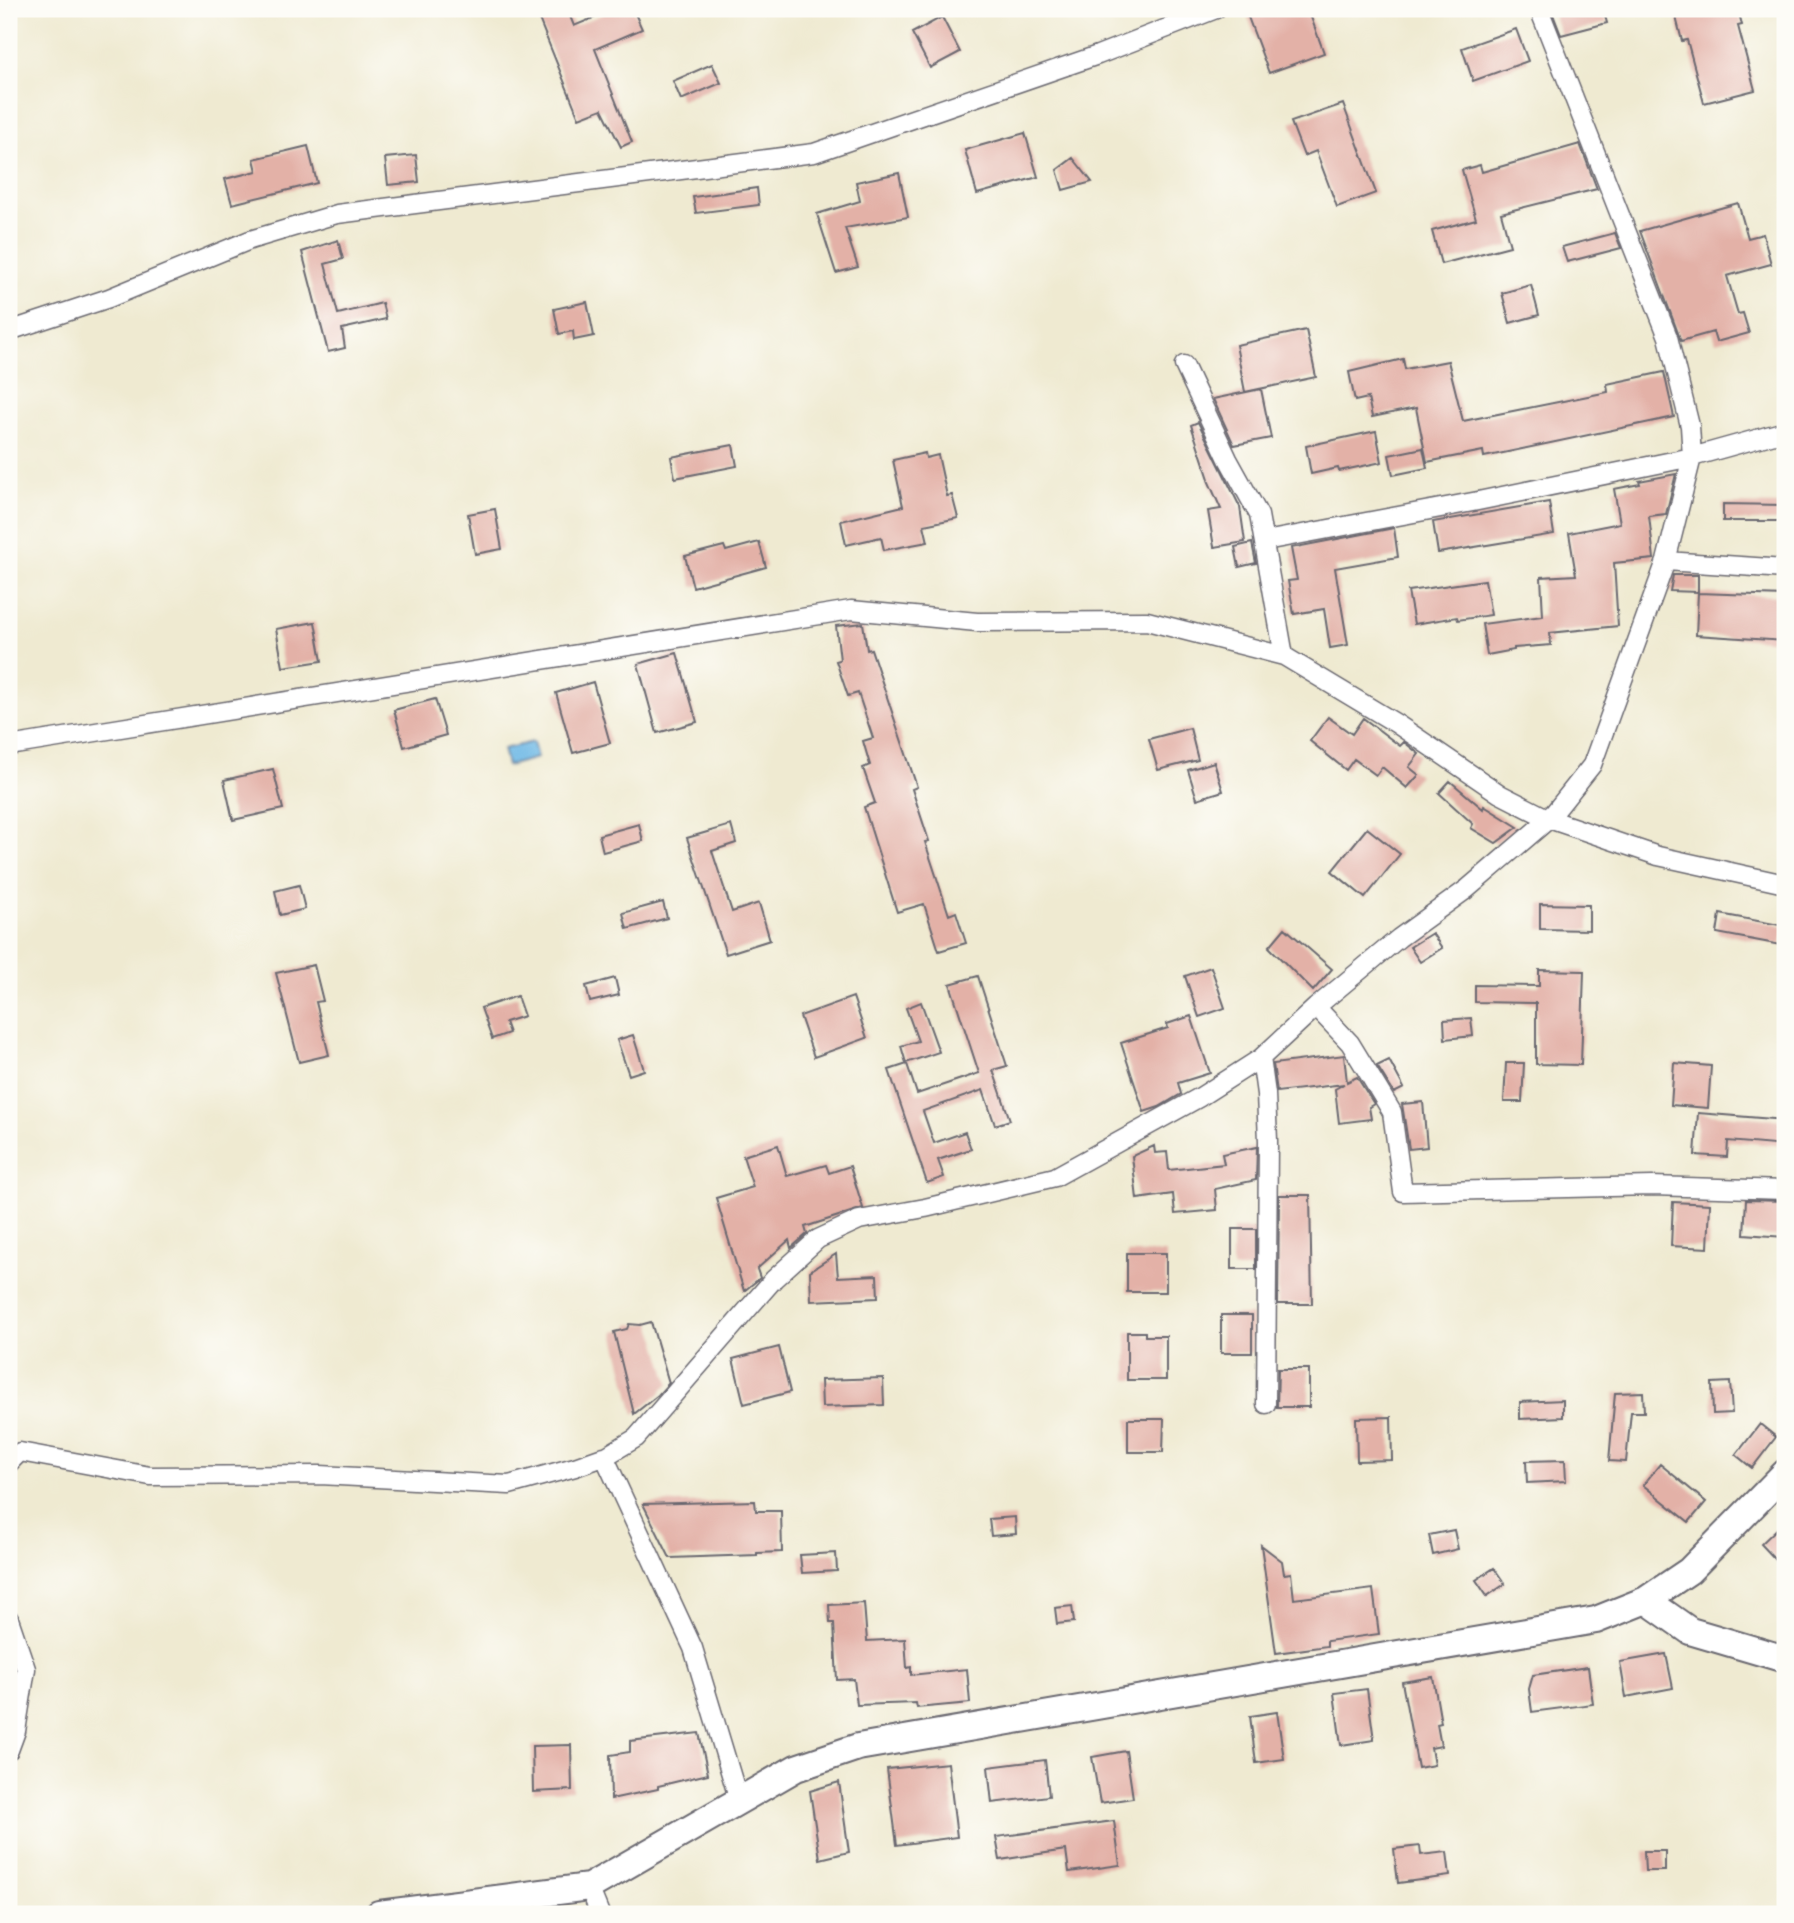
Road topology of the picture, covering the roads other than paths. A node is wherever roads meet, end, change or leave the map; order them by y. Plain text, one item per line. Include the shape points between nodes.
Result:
1 (1216, 9) edge
2 (1539, 9) edge
3 (9, 331) edge
4 (1184, 365) dead end
5 (1785, 431) edge
6 (1692, 457) junction
7 (1265, 541) junction
8 (1666, 561) junction
9 (1785, 569) edge
10 (1284, 656) junction
11 (9, 747) edge
12 (1549, 818) junction
13 (1785, 884) edge
14 (1316, 1007) junction
15 (1261, 1058) junction
16 (1785, 1190) edge
17 (1266, 1404) dead end
18 (604, 1456) junction
19 (9, 1463) edge
20 (1785, 1473) edge
21 (1646, 1600) junction
22 (9, 1619) edge
23 (1785, 1659) edge
24 (9, 1750) edge
25 (739, 1801) junction
26 (589, 1887) junction
27 (379, 1914) edge
28 (600, 1914) edge

1 - 3 street via 1098,55 814,153 337,214 250,240 109,298
2 - 6 street via 1668,337 1690,426
4 - 7 street via 1259,515
5 - 6 street
6 - 7 street
6 - 8 street
7 - 10 street
8 - 9 street
8 - 12 street via 1592,765
10 - 11 street via 1147,621 977,622 851,610
10 - 12 street via 1500,793
12 - 13 street via 1658,856
12 - 14 street
14 - 15 street
14 - 16 street via 1350,1043 1392,1112 1403,1192 1652,1186
15 - 17 street via 1268,1141
15 - 18 street via 1055,1177 859,1220 818,1239 774,1279 636,1438
18 - 19 street via 509,1485 320,1475 150,1476 20,1452
18 - 25 street via 693,1648
20 - 21 main road via 1689,1571
21 - 23 main road via 1690,1631
21 - 25 main road via 1596,1620 858,1747 796,1768
22 - 24 street via 26,1669
25 - 26 main road
26 - 27 main road
26 - 28 street

